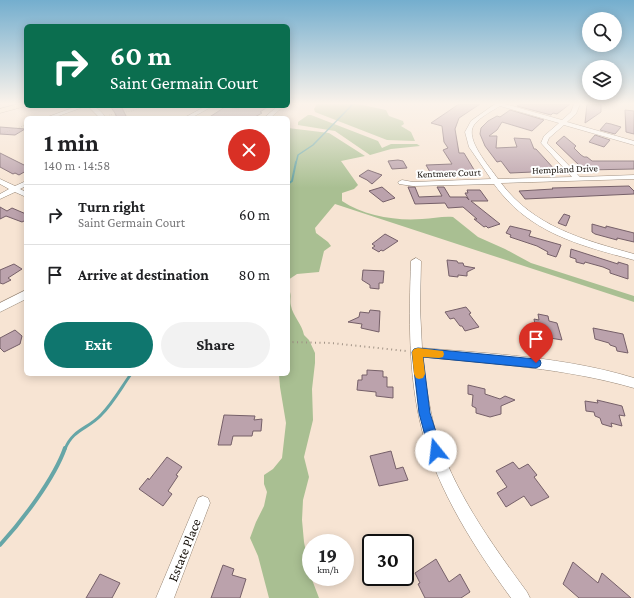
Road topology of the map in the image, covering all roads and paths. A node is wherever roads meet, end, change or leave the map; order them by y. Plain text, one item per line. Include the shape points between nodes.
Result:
1 (469, 132) edge
2 (552, 132) edge
3 (596, 132) edge
4 (634, 143) edge
5 (634, 177) edge
6 (578, 178) junction
7 (0, 181) edge
8 (402, 182) dead end
9 (497, 182) junction
10 (24, 184) edge
11 (15, 189) junction
12 (24, 194) edge
13 (0, 197) edge
14 (634, 257) edge
15 (416, 261) dead end
16 (24, 295) edge
17 (0, 308) edge
18 (290, 342) edge
19 (418, 352) junction
20 (634, 383) edge
21 (203, 503) dead end
22 (165, 598) edge
23 (521, 598) edge

1 - 9 street via 472,147
2 - 6 street via 544,143
3 - 4 street
5 - 6 street, Hempland Drive
6 - 9 street, Hempland Drive
7 - 11 street
8 - 9 street, Kentmere Court
9 - 14 street via 519,208 544,226 579,241
10 - 11 street
11 - 12 street
11 - 13 street
15 - 19 street
16 - 17 street
18 - 19 path via 331,343
19 - 20 street via 566,366 591,370
19 - 23 street via 425,413 436,451 454,495 487,552
21 - 22 street, Estate Place

